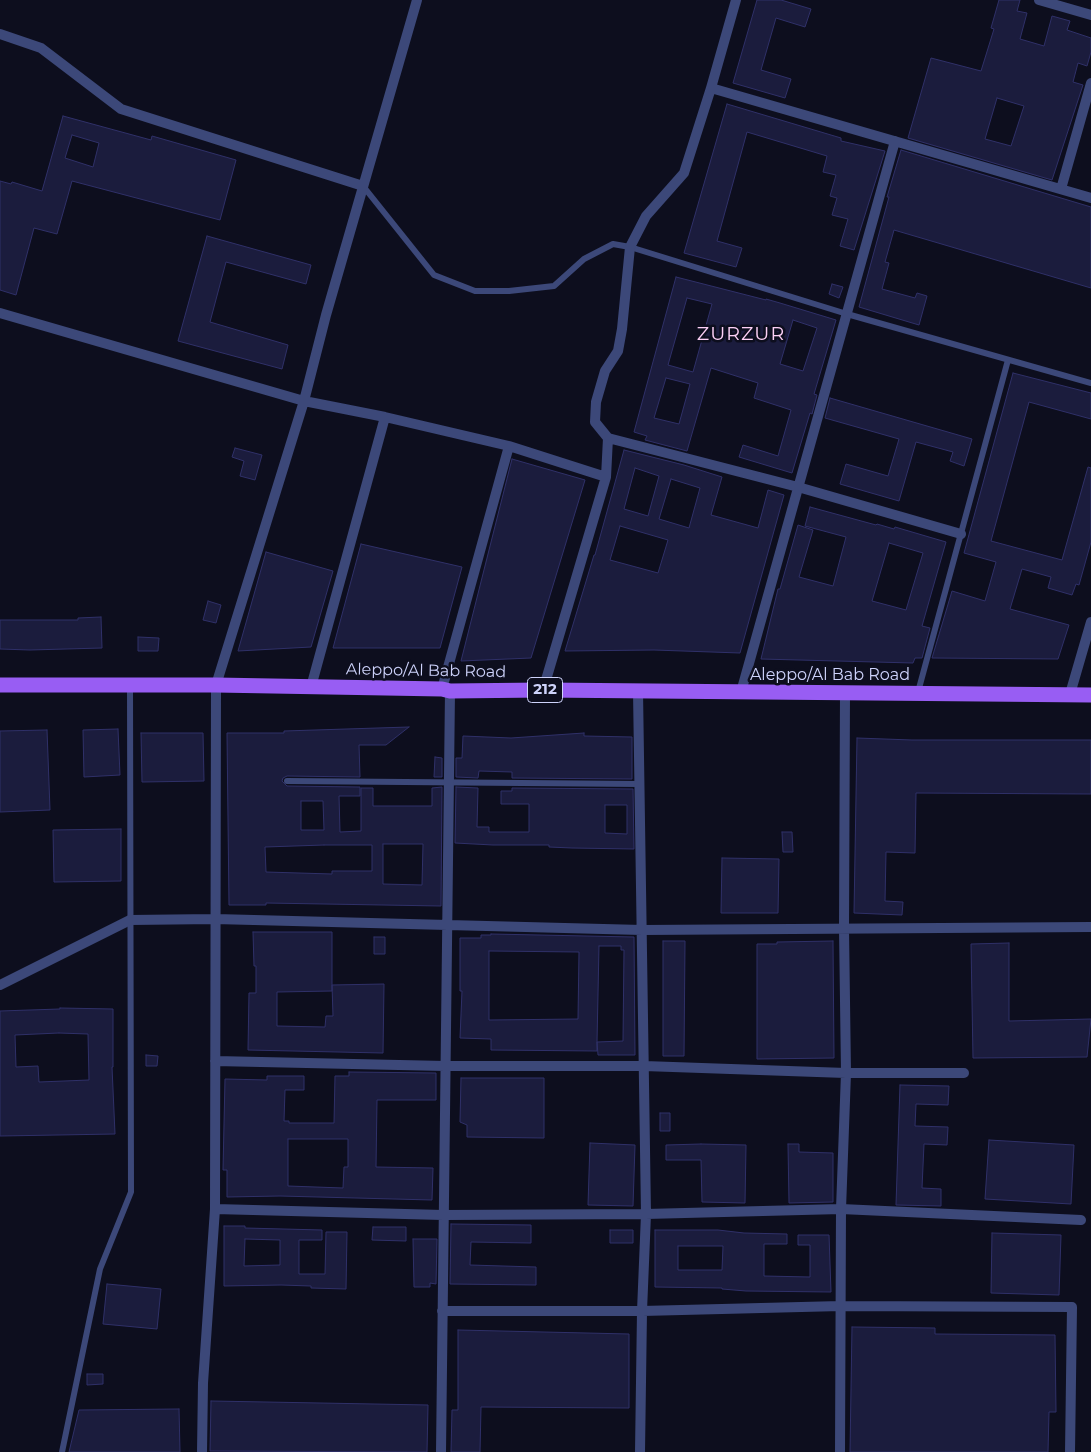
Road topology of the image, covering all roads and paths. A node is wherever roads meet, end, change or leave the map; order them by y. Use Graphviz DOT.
graph roads {
  1 [pos="416,0"];
  2 [pos="736,0"];
  3 [pos="1039,0"];
  4 [pos="1091,15"];
  5 [pos="0,34"];
  6 [pos="1091,83"];
  7 [pos="711,88"];
  8 [pos="895,141"];
  9 [pos="363,186"];
  10 [pos="1061,189"];
  11 [pos="1091,198"];
  12 [pos="630,247"];
  13 [pos="0,313"];
  14 [pos="847,314"];
  15 [pos="1008,360"];
  16 [pos="1091,383"];
  17 [pos="304,402"];
  18 [pos="385,417"];
  19 [pos="608,438"];
  20 [pos="509,446"];
  21 [pos="606,477"];
  22 [pos="798,487"];
  23 [pos="961,534"];
  24 [pos="1091,622"];
  25 [pos="0,685"];
  26 [pos="130,685"];
  27 [pos="216,685"];
  28 [pos="311,687"];
  29 [pos="446,690"];
  30 [pos="543,690"];
  31 [pos="638,691"];
  32 [pos="741,692"];
  33 [pos="845,693"];
  34 [pos="918,694"];
  35 [pos="1070,694"];
  36 [pos="1091,695"];
  37 [pos="287,782"];
  38 [pos="449,782"];
  39 [pos="640,784"];
  40 [pos="130,920"];
  41 [pos="215,920"];
  42 [pos="447,925"];
  43 [pos="1091,927"];
  44 [pos="844,929"];
  45 [pos="642,930"];
  46 [pos="0,985"];
  47 [pos="215,1061"];
  48 [pos="445,1066"];
  49 [pos="644,1066"];
  50 [pos="846,1073"];
  51 [pos="964,1073"];
  52 [pos="215,1209"];
  53 [pos="841,1209"];
  54 [pos="646,1214"];
  55 [pos="443,1215"];
  56 [pos="1081,1220"];
  57 [pos="841,1306"];
  58 [pos="442,1311"];
  59 [pos="642,1311"];
  60 [pos="62,1452"];
  61 [pos="202,1452"];
  62 [pos="440,1452"];
  63 [pos="640,1452"];
  64 [pos="840,1452"];
  65 [pos="1070,1452"];
  1 -- 9 [label="street"];
  2 -- 7 [label="street"];
  3 -- 4 [label="street"];
  5 -- 9 [label="street"];
  6 -- 10 [label="street"];
  7 -- 8 [label="street"];
  7 -- 12 [label="street"];
  8 -- 10 [label="street"];
  8 -- 14 [label="street"];
  9 -- 12 [label="lane"];
  9 -- 17 [label="street"];
  10 -- 11 [label="street"];
  12 -- 14 [label="lane"];
  12 -- 19 [label="street"];
  13 -- 17 [label="street"];
  14 -- 15 [label="lane"];
  14 -- 22 [label="street"];
  15 -- 16 [label="lane"];
  15 -- 23 [label="lane"];
  17 -- 18 [label="street"];
  17 -- 27 [label="street"];
  18 -- 20 [label="street"];
  18 -- 28 [label="street"];
  19 -- 21 [label="street"];
  19 -- 22 [label="street"];
  20 -- 21 [label="street"];
  20 -- 29 [label="street"];
  21 -- 30 [label="street"];
  22 -- 23 [label="street"];
  22 -- 32 [label="street"];
  23 -- 34 [label="lane"];
  24 -- 35 [label="street"];
  25 -- 26 [label="main road, Aleppo/Al Bab Road / 212"];
  26 -- 27 [label="main road, Aleppo/Al Bab Road / 212"];
  26 -- 40 [label="lane"];
  27 -- 28 [label="main road, Aleppo/Al Bab Road / 212"];
  27 -- 41 [label="street"];
  28 -- 29 [label="main road, Aleppo/Al Bab Road / 212"];
  29 -- 30 [label="main road, Aleppo/Al Bab Road / 212"];
  29 -- 38 [label="street"];
  30 -- 31 [label="main road, Aleppo/Al Bab Road / 212"];
  31 -- 32 [label="main road, Aleppo/Al Bab Road / 212"];
  31 -- 39 [label="street"];
  32 -- 33 [label="main road, Aleppo/Al Bab Road / 212"];
  33 -- 34 [label="main road, Aleppo/Al Bab Road / 212"];
  33 -- 44 [label="street"];
  34 -- 35 [label="main road, Aleppo/Al Bab Road / 212"];
  35 -- 36 [label="main road, Aleppo/Al Bab Road / 212"];
  37 -- 38 [label="lane"];
  38 -- 39 [label="lane"];
  38 -- 42 [label="street"];
  39 -- 45 [label="street"];
  40 -- 41 [label="street"];
  40 -- 46 [label="street"];
  40 -- 60 [label="lane"];
  41 -- 42 [label="street"];
  41 -- 47 [label="street"];
  42 -- 45 [label="street"];
  42 -- 48 [label="street"];
  43 -- 44 [label="street"];
  44 -- 45 [label="street"];
  44 -- 50 [label="street"];
  45 -- 49 [label="street"];
  47 -- 48 [label="street"];
  47 -- 52 [label="street"];
  48 -- 49 [label="street"];
  48 -- 55 [label="street"];
  49 -- 50 [label="street"];
  49 -- 54 [label="street"];
  50 -- 51 [label="street"];
  50 -- 53 [label="street"];
  52 -- 55 [label="street"];
  52 -- 61 [label="street"];
  53 -- 54 [label="street"];
  53 -- 56 [label="street"];
  53 -- 57 [label="street"];
  54 -- 55 [label="street"];
  54 -- 59 [label="street"];
  55 -- 58 [label="street"];
  57 -- 59 [label="street"];
  57 -- 64 [label="street"];
  57 -- 65 [label="street"];
  58 -- 59 [label="street"];
  58 -- 62 [label="street"];
  59 -- 63 [label="street"];
}
